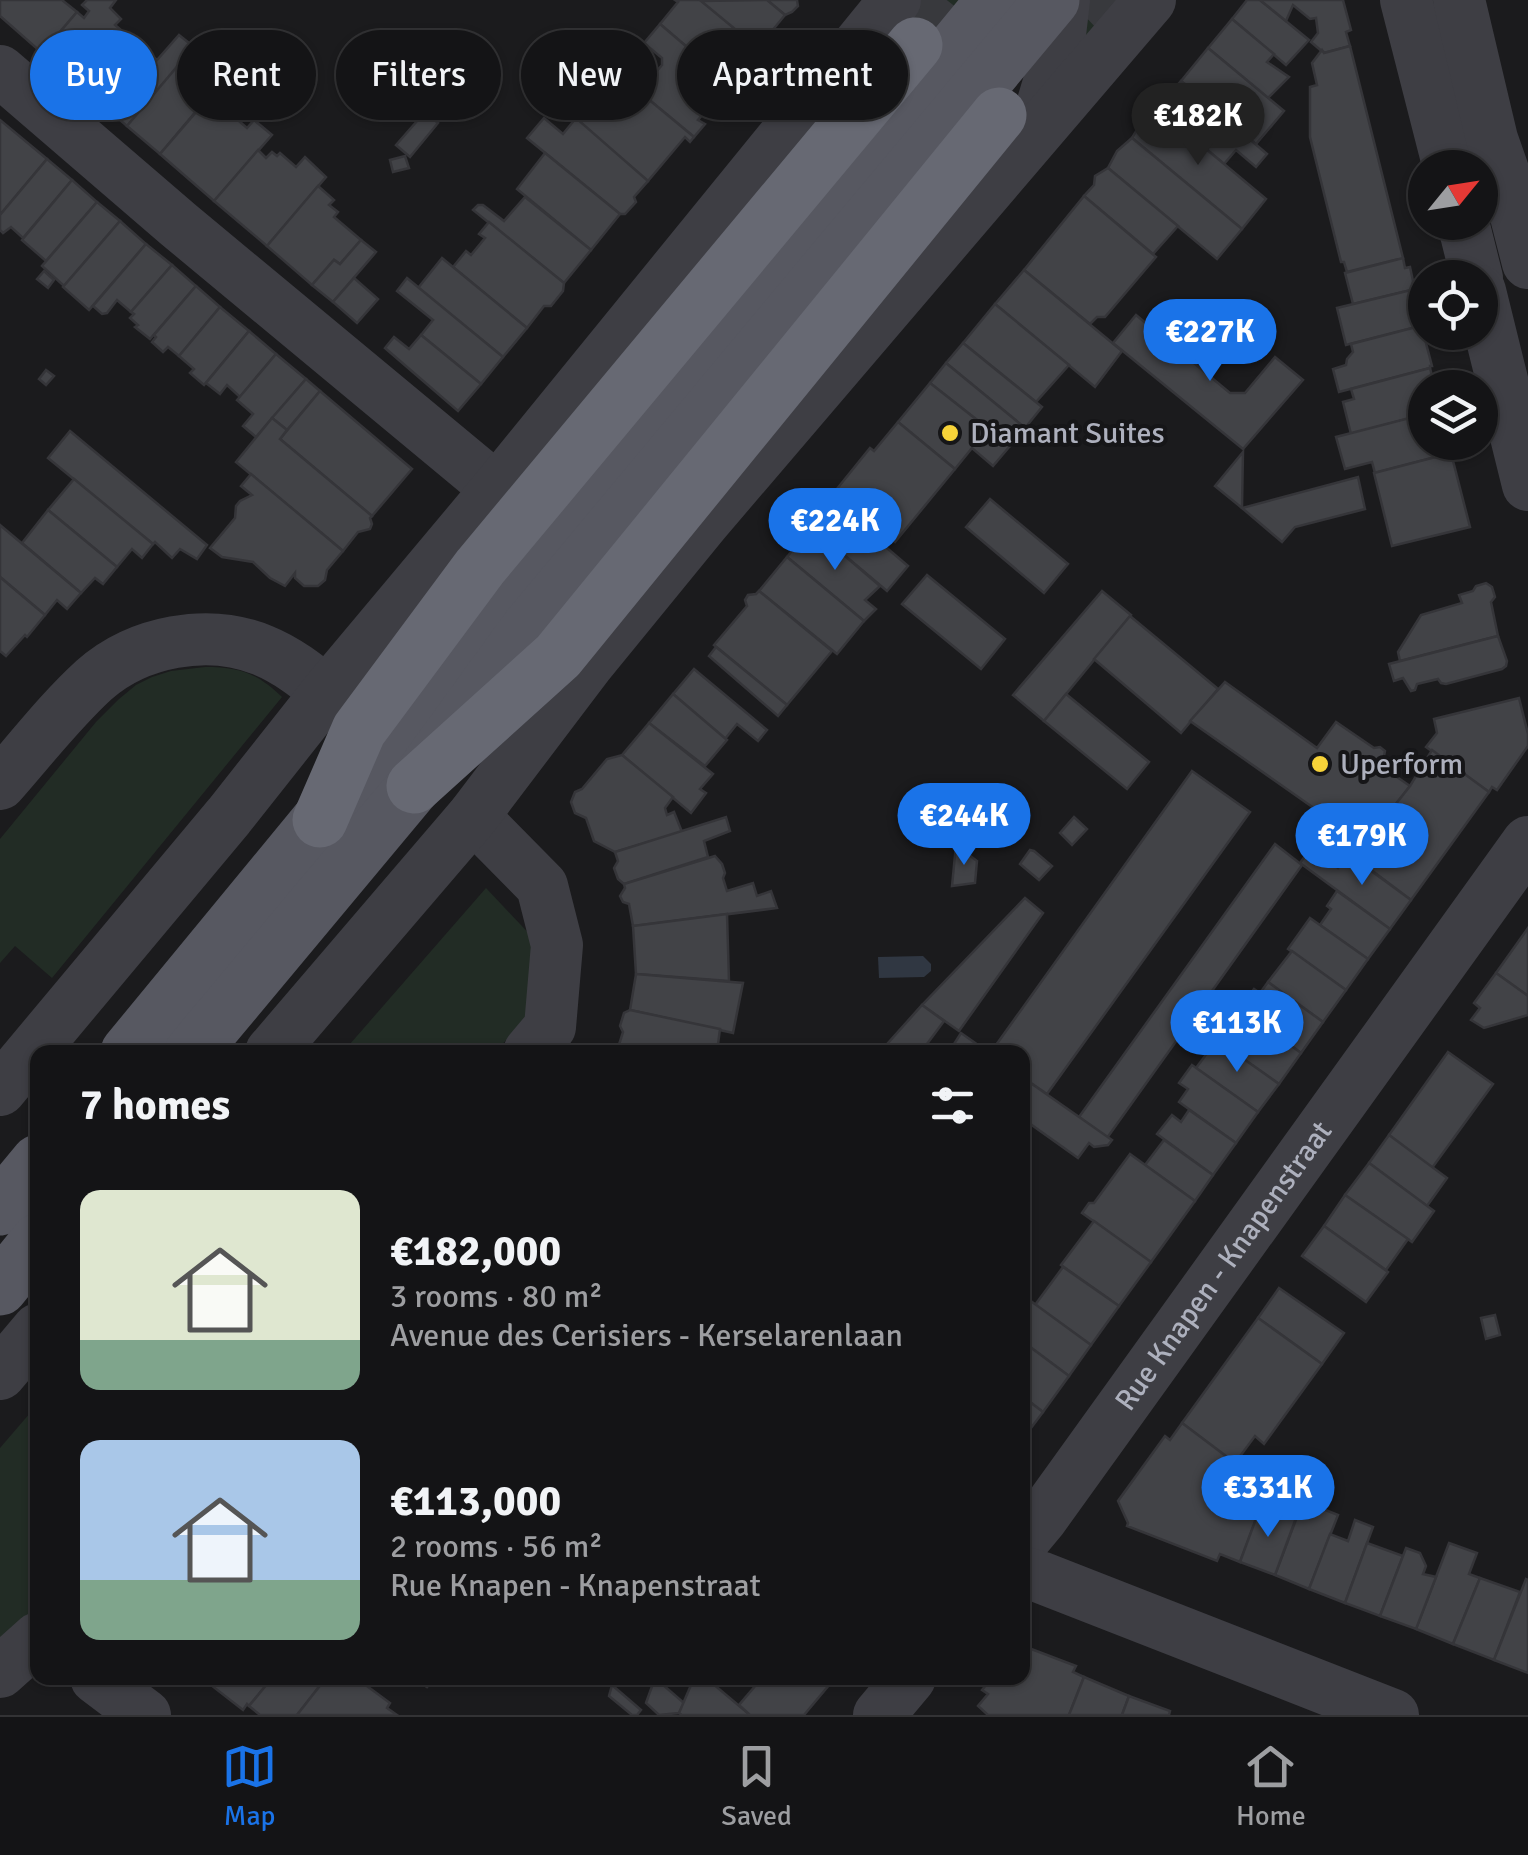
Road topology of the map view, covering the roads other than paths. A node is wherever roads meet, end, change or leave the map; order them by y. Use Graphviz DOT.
graph roads {
  1 [pos="994,0"];
  2 [pos="1052,0"];
  3 [pos="1064,0"];
  4 [pos="1150,0"];
  5 [pos="1406,0"];
  6 [pos="1459,0"];
  7 [pos="905,23"];
  8 [pos="0,71"];
  9 [pos="1016,125"];
  10 [pos="1444,150"];
  11 [pos="1528,263"];
  12 [pos="1495,350"];
  13 [pos="1528,485"];
  14 [pos="496,489"];
  15 [pos="327,692"];
  16 [pos="0,784"];
  17 [pos="414,786"];
  18 [pos="473,816"];
  19 [pos="320,820"];
  20 [pos="1528,842"];
  21 [pos="38,1045"];
  22 [pos="134,1045"];
  23 [pos="198,1045"];
  24 [pos="277,1045"];
  25 [pos="536,1045"];
  26 [pos="30,1054"];
  27 [pos="0,1090"];
  28 [pos="30,1172"];
  29 [pos="0,1208"];
  30 [pos="30,1251"];
  31 [pos="0,1288"];
  32 [pos="30,1338"];
  33 [pos="0,1374"];
  34 [pos="1030,1532"];
  35 [pos="1030,1574"];
  36 [pos="30,1645"];
  37 [pos="0,1672"];
  38 [pos="105,1685"];
  39 [pos="904,1685"];
  40 [pos="145,1715"];
  41 [pos="879,1715"];
  42 [pos="1393,1715"];
  1 -- 19 [label="main road"];
  2 -- 17 [label="main road"];
  3 -- 9 [label="street"];
  4 -- 9 [label="street"];
  5 -- 10 [label="street"];
  6 -- 11 [label="street"];
  7 -- 14 [label="street"];
  7 -- 19 [label="highway"];
  8 -- 14 [label="street"];
  9 -- 17 [label="highway"];
  9 -- 18 [label="street"];
  12 -- 13 [label="street"];
  14 -- 15 [label="street"];
  15 -- 16 [label="street"];
  15 -- 21 [label="street"];
  17 -- 23 [label="main road"];
  18 -- 24 [label="street"];
  18 -- 25 [label="street"];
  19 -- 22 [label="main road"];
  20 -- 34 [label="street, Rue Knapen - Knapenstraat"];
  26 -- 27 [label="street"];
  28 -- 29 [label="main road"];
  30 -- 31 [label="main road"];
  32 -- 33 [label="street"];
  35 -- 42 [label="street"];
  36 -- 37 [label="street"];
  38 -- 40 [label="street"];
  39 -- 41 [label="street"];
}
